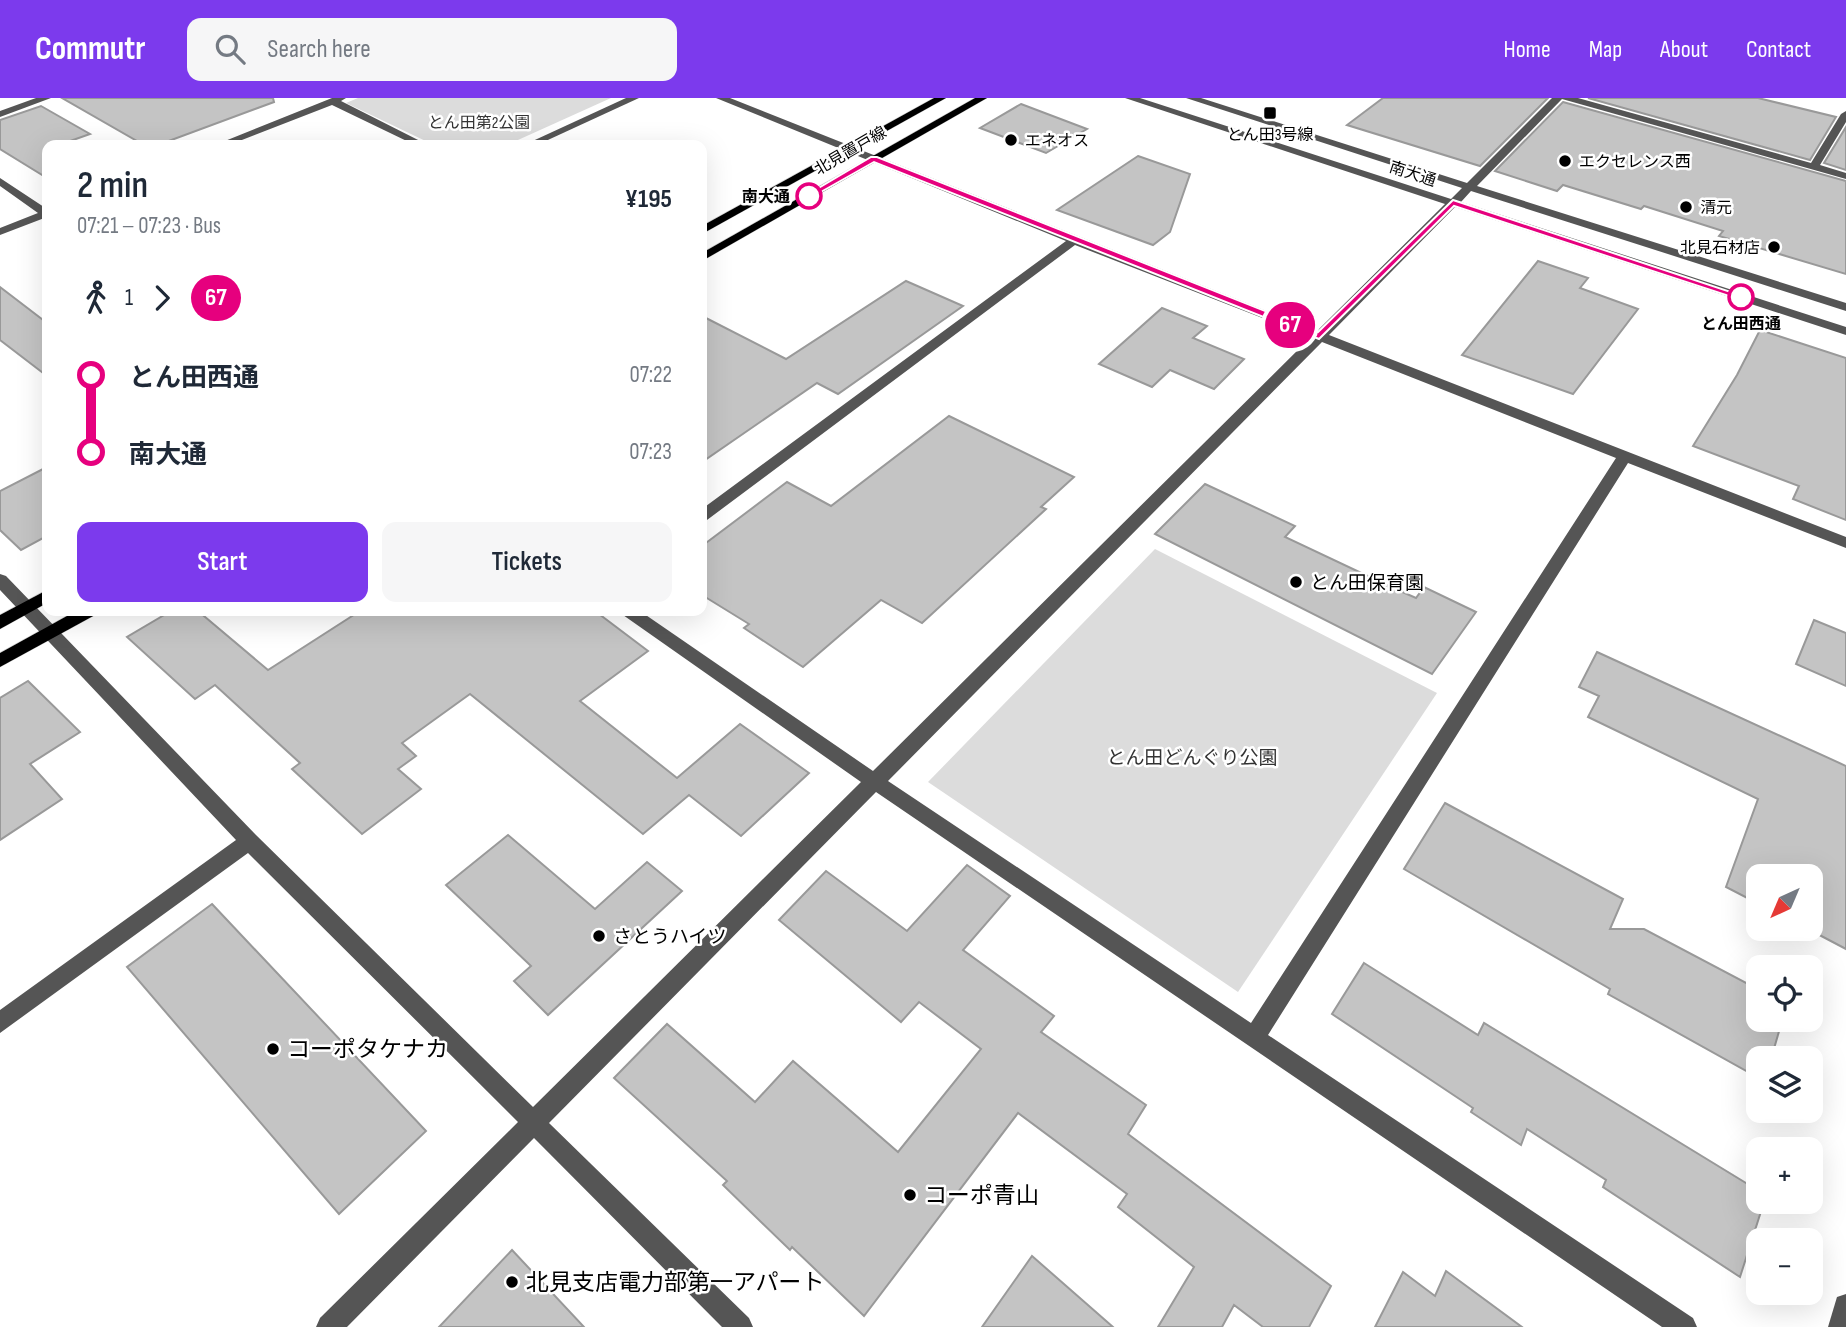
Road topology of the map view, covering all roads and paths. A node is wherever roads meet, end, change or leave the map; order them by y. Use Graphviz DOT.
graph roads {
  1 [pos="46,98"];
  2 [pos="634,98"];
  3 [pos="721,98"];
  4 [pos="941,98"];
  5 [pos="982,98"];
  6 [pos="1130,98"];
  7 [pos="1191,98"];
  8 [pos="1558,98"];
  9 [pos="1567,98"];
  10 [pos="336,100"];
  11 [pos="0,114"];
  12 [pos="1846,114"];
  13 [pos="233,140"];
  14 [pos="413,140"];
  15 [pos="541,140"];
  16 [pos="850,148"];
  17 [pos="874,158"];
  18 [pos="1814,167"];
  19 [pos="1846,176"];
  20 [pos="0,181"];
  21 [pos="1469,187"];
  22 [pos="1453,203"];
  23 [pos="42,210"];
  24 [pos="42,215"];
  25 [pos="707,228"];
  26 [pos="0,232"];
  27 [pos="1074,240"];
  28 [pos="707,255"];
  29 [pos="1846,307"];
  30 [pos="1846,331"];
  31 [pos="1319,336"];
  32 [pos="1625,456"];
  33 [pos="707,512"];
  34 [pos="1846,543"];
  35 [pos="0,580"];
  36 [pos="42,599"];
  37 [pos="27,608"];
  38 [pos="80,616"];
  39 [pos="636,616"];
  40 [pos="0,623"];
  41 [pos="52,632"];
  42 [pos="0,661"];
  43 [pos="874,781"];
  44 [pos="248,841"];
  45 [pos="0,1023"];
  46 [pos="1255,1036"];
  47 [pos="534,1124"];
  48 [pos="1846,1306"];
  49 [pos="329,1327"];
  50 [pos="740,1327"];
  51 [pos="1684,1327"];
  52 [pos="1841,1327"];
  1 -- 11 [label="street"];
  2 -- 15 [label="street"];
  3 -- 16 [label="street"];
  4 -- 16 [label="main road, 北見置戸線"];
  5 -- 17 [label="main road, 北見置戸線"];
  6 -- 22 [label="street, 南大通"];
  7 -- 21 [label="street, 南大通"];
  8 -- 21 [label="street"];
  9 -- 18 [label="street"];
  10 -- 13 [label="street"];
  10 -- 14 [label="street"];
  12 -- 18 [label="street"];
  16 -- 17 [label="street"];
  16 -- 25 [label="main road, 北見置戸線"];
  17 -- 27 [label="street"];
  17 -- 28 [label="main road, 北見置戸線"];
  18 -- 19 [label="street"];
  20 -- 23 [label="street"];
  21 -- 22 [label="street"];
  21 -- 29 [label="street, 南大通"];
  22 -- 30 [label="street, 南大通"];
  22 -- 31 [label="street"];
  24 -- 26 [label="street"];
  27 -- 31 [label="street"];
  27 -- 33 [label="street"];
  31 -- 32 [label="street"];
  31 -- 43 [label="street"];
  32 -- 34 [label="street"];
  32 -- 46 [label="street"];
  35 -- 37 [label="street"];
  36 -- 37 [label="main road"];
  37 -- 40 [label="main road"];
  37 -- 41 [label="street"];
  38 -- 41 [label="main road"];
  39 -- 43 [label="street"];
  41 -- 42 [label="main road"];
  41 -- 44 [label="street"];
  43 -- 46 [label="street"];
  43 -- 47 [label="street"];
  44 -- 45 [label="street"];
  44 -- 47 [label="street"];
  46 -- 51 [label="street"];
  47 -- 49 [label="street"];
  47 -- 50 [label="street"];
  48 -- 52 [label="street"];
}
